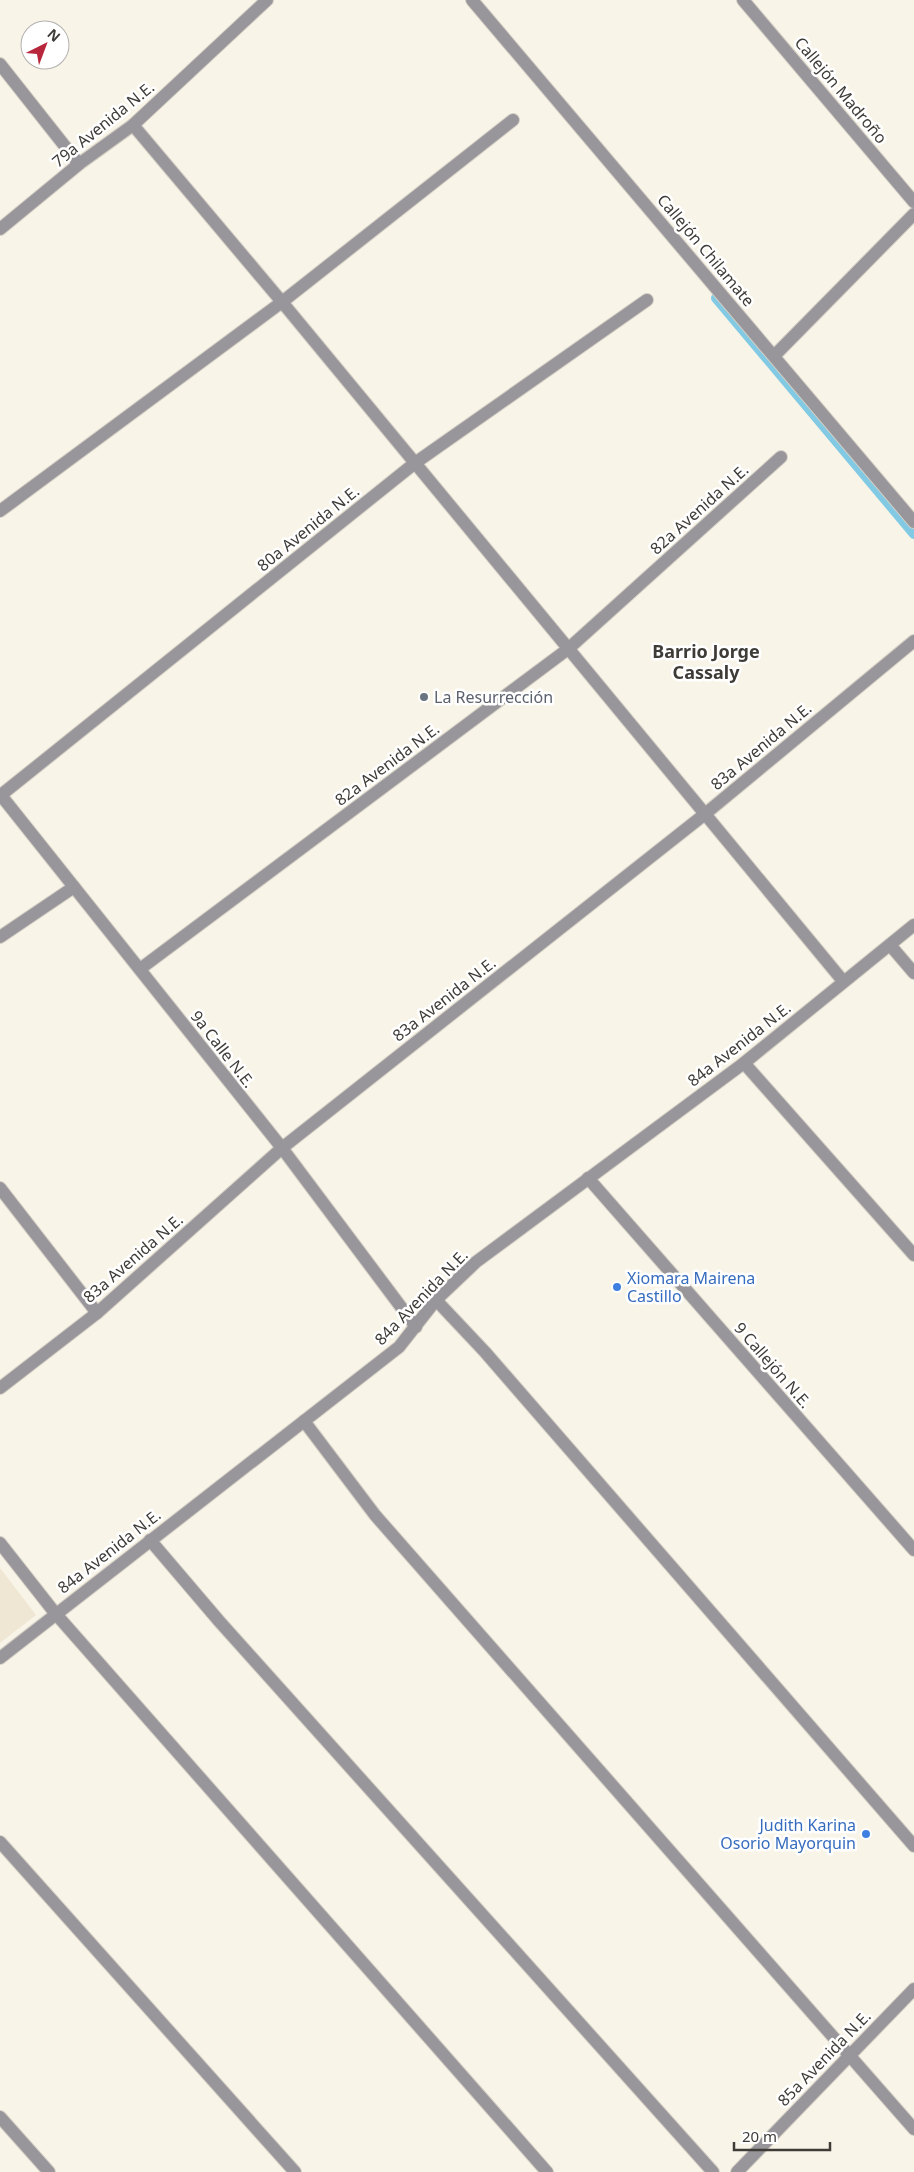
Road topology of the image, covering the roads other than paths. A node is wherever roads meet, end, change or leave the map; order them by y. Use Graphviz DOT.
graph roads {
  1 [pos="267,0"];
  2 [pos="472,0"];
  3 [pos="743,0"];
  4 [pos="0,64"];
  5 [pos="513,120"];
  6 [pos="133,125"];
  7 [pos="79,164"];
  8 [pos="914,202"];
  9 [pos="914,214"];
  10 [pos="0,229"];
  11 [pos="647,300"];
  12 [pos="282,302"];
  13 [pos="775,355"];
  14 [pos="780,457"];
  15 [pos="415,464"];
  16 [pos="0,511"];
  17 [pos="914,522"];
  18 [pos="914,640"];
  19 [pos="568,649"];
  20 [pos="0,794"];
  21 [pos="704,814"];
  22 [pos="74,887"];
  23 [pos="914,925"];
  24 [pos="0,937"];
  25 [pos="890,945"];
  26 [pos="140,969"];
  27 [pos="914,973"];
  28 [pos="843,981"];
  29 [pos="744,1063"];
  30 [pos="282,1148"];
  31 [pos="588,1178"];
  32 [pos="0,1188"];
  33 [pos="914,1255"];
  34 [pos="436,1300"];
  35 [pos="96,1313"];
  36 [pos="416,1327"];
  37 [pos="0,1388"];
  38 [pos="304,1421"];
  39 [pos="150,1540"];
  40 [pos="0,1543"];
  41 [pos="914,1550"];
  42 [pos="55,1613"];
  43 [pos="0,1658"];
  44 [pos="0,1842"];
  45 [pos="914,1846"];
  46 [pos="914,1989"];
  47 [pos="849,2056"];
  48 [pos="0,2117"];
  49 [pos="914,2129"];
  50 [pos="50,2172"];
  51 [pos="295,2172"];
  52 [pos="547,2172"];
  53 [pos="713,2172"];
  54 [pos="737,2172"];
  1 -- 6 [label="street, 79a Avenida N.E."];
  2 -- 13 [label="street, Callejón Chilamate"];
  3 -- 8 [label="street, Callejón Madroño"];
  4 -- 7 [label="street"];
  5 -- 12 [label="street"];
  6 -- 7 [label="street, 79a Avenida N.E."];
  6 -- 12 [label="street"];
  7 -- 10 [label="street, 79a Avenida N.E."];
  9 -- 13 [label="street"];
  11 -- 15 [label="street, 80a Avenida N.E."];
  12 -- 15 [label="street"];
  12 -- 16 [label="street"];
  13 -- 17 [label="street, Callejón Chilamate"];
  14 -- 19 [label="street, 82a Avenida N.E."];
  15 -- 19 [label="street"];
  15 -- 20 [label="street, 80a Avenida N.E."];
  18 -- 21 [label="street, 83a Avenida N.E."];
  19 -- 21 [label="street"];
  19 -- 26 [label="street, 82a Avenida N.E."];
  20 -- 22 [label="street, 9a Calle N.E."];
  21 -- 28 [label="street"];
  21 -- 30 [label="street, 83a Avenida N.E."];
  22 -- 24 [label="street"];
  22 -- 26 [label="street, 9a Calle N.E."];
  23 -- 25 [label="street, 84a Avenida N.E."];
  25 -- 27 [label="street"];
  25 -- 28 [label="street, 84a Avenida N.E."];
  26 -- 30 [label="street, 9a Calle N.E."];
  28 -- 29 [label="street, 84a Avenida N.E."];
  29 -- 31 [label="street, 84a Avenida N.E."];
  29 -- 33 [label="street"];
  30 -- 35 [label="street, 83a Avenida N.E."];
  30 -- 36 [label="street, 9a Calle N.E."];
  31 -- 34 [label="street, 84a Avenida N.E."];
  31 -- 41 [label="street, 9 Callejón N.E."];
  32 -- 35 [label="street"];
  34 -- 36 [label="street, 84a Avenida N.E."];
  34 -- 45 [label="street"];
  35 -- 37 [label="street, 83a Avenida N.E."];
  36 -- 38 [label="street, 84a Avenida N.E."];
  38 -- 39 [label="street, 84a Avenida N.E."];
  38 -- 47 [label="street"];
  39 -- 42 [label="street, 84a Avenida N.E."];
  39 -- 53 [label="street"];
  40 -- 42 [label="street"];
  42 -- 43 [label="street, 84a Avenida N.E."];
  42 -- 52 [label="street"];
  44 -- 51 [label="street"];
  46 -- 47 [label="street, 85a Avenida N.E."];
  47 -- 49 [label="street"];
  47 -- 54 [label="street, 85a Avenida N.E."];
  48 -- 50 [label="street"];
}
